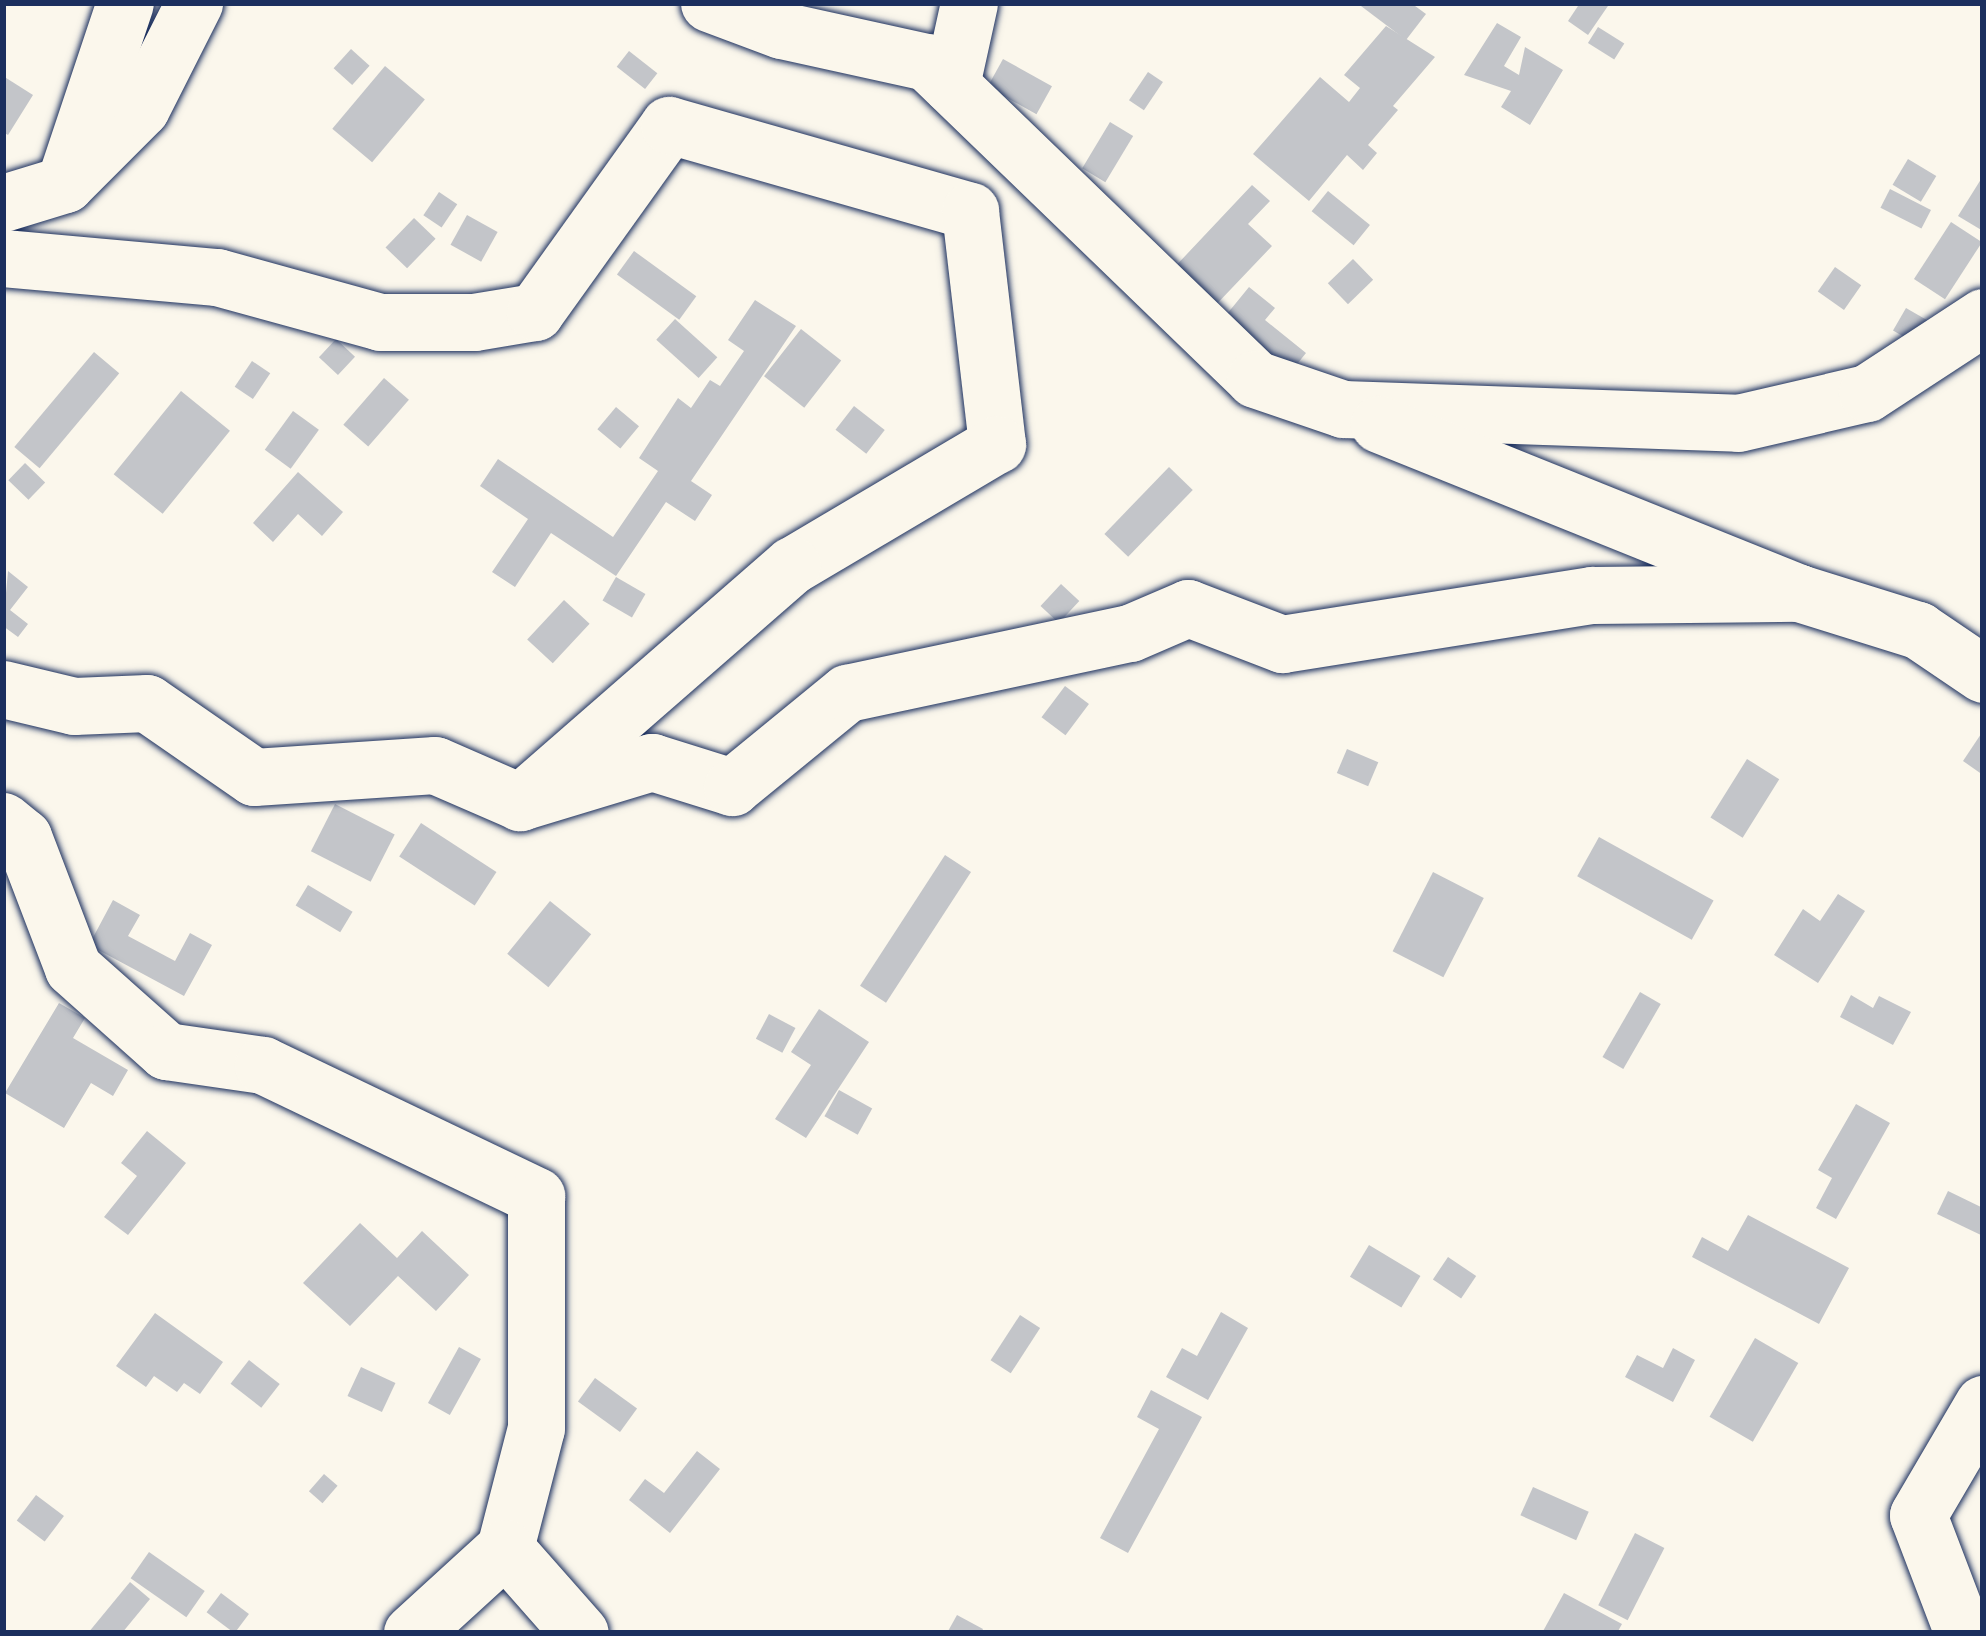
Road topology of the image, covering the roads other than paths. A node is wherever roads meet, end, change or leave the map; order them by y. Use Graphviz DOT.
graph roads {
  1 [pos="125,3"];
  2 [pos="194,3"];
  3 [pos="709,3"];
  4 [pos="969,3"];
  5 [pos="951,85"];
  6 [pos="65,184"];
  7 [pos="3,203"];
  8 [pos="3,258"];
  9 [pos="1983,317"];
  10 [pos="1343,409"];
  11 [pos="1799,593"];
  12 [pos="1983,674"];
  13 [pos="3,689"];
  14 [pos="520,802"];
  15 [pos="3,820"];
  16 [pos="1983,1404"];
  17 [pos="505,1548"];
  18 [pos="412,1633"];
  19 [pos="580,1633"];
  20 [pos="1963,1633"];
  1 -- 6 [label="street"];
  2 -- 6 [label="street"];
  3 -- 5 [label="street"];
  4 -- 5 [label="street"];
  5 -- 10 [label="street"];
  6 -- 7 [label="street"];
  8 -- 14 [label="street"];
  9 -- 10 [label="street"];
  10 -- 11 [label="street"];
  11 -- 12 [label="street"];
  11 -- 14 [label="street"];
  13 -- 14 [label="street"];
  15 -- 17 [label="street"];
  16 -- 20 [label="street"];
  17 -- 18 [label="street"];
  17 -- 19 [label="street"];
}
